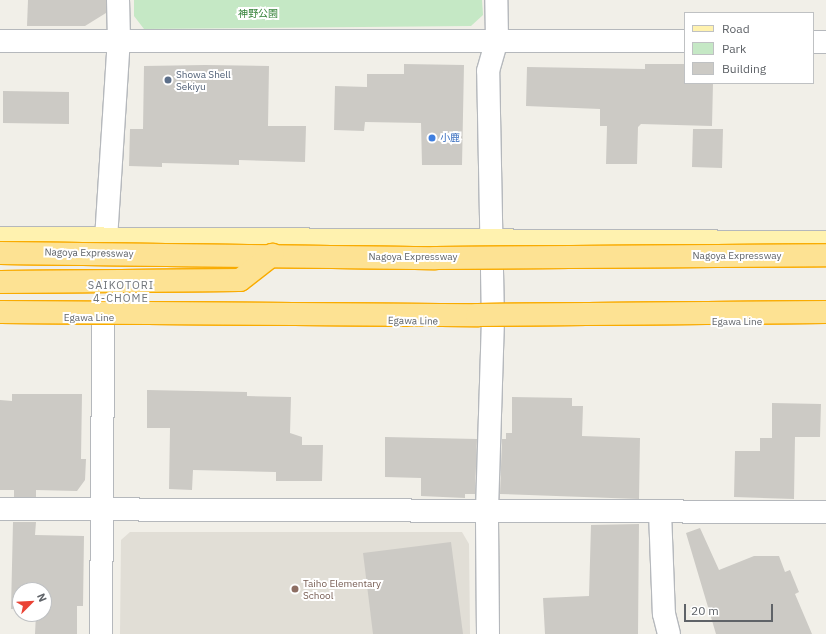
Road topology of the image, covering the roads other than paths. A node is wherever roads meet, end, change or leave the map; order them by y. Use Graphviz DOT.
graph roads {
  1 [pos="118,0"];
  2 [pos="496,0"];
  3 [pos="497,39"];
  4 [pos="119,40"];
  5 [pos="0,41"];
  6 [pos="684,41"];
  7 [pos="814,42"];
  8 [pos="826,42"];
  9 [pos="0,238"];
  10 [pos="106,239"];
  11 [pos="491,242"];
  12 [pos="826,242"];
  13 [pos="0,253"];
  14 [pos="272,255"];
  15 [pos="826,255"];
  16 [pos="0,282"];
  17 [pos="0,312"];
  18 [pos="826,312"];
  19 [pos="103,318"];
  20 [pos="0,319"];
  21 [pos="493,322"];
  22 [pos="826,322"];
  23 [pos="0,509"];
  24 [pos="102,510"];
  25 [pos="487,510"];
  26 [pos="660,512"];
  27 [pos="826,512"];
  28 [pos="101,634"];
  29 [pos="488,634"];
  30 [pos="669,634"];
  1 -- 4 [label="street"];
  2 -- 3 [label="street"];
  3 -- 4 [label="street"];
  3 -- 6 [label="street"];
  3 -- 11 [label="street"];
  4 -- 5 [label="street"];
  4 -- 10 [label="street"];
  7 -- 8 [label="street"];
  9 -- 10 [label="main road"];
  10 -- 11 [label="main road"];
  11 -- 12 [label="main road"];
  11 -- 21 [label="street"];
  13 -- 14 [label="highway, Nagoya Expressway, bridge"];
  14 -- 15 [label="highway, Nagoya Expressway, bridge"];
  14 -- 16 [label="highway, bridge"];
  17 -- 18 [label="highway, bridge"];
  19 -- 20 [label="main road, Egawa Line"];
  19 -- 21 [label="main road, Egawa Line"];
  19 -- 24 [label="street"];
  21 -- 22 [label="main road, Egawa Line"];
  21 -- 25 [label="street"];
  23 -- 24 [label="street"];
  24 -- 25 [label="street"];
  24 -- 28 [label="street"];
  25 -- 26 [label="street"];
  25 -- 29 [label="street"];
  26 -- 27 [label="street"];
  26 -- 30 [label="street"];
}
